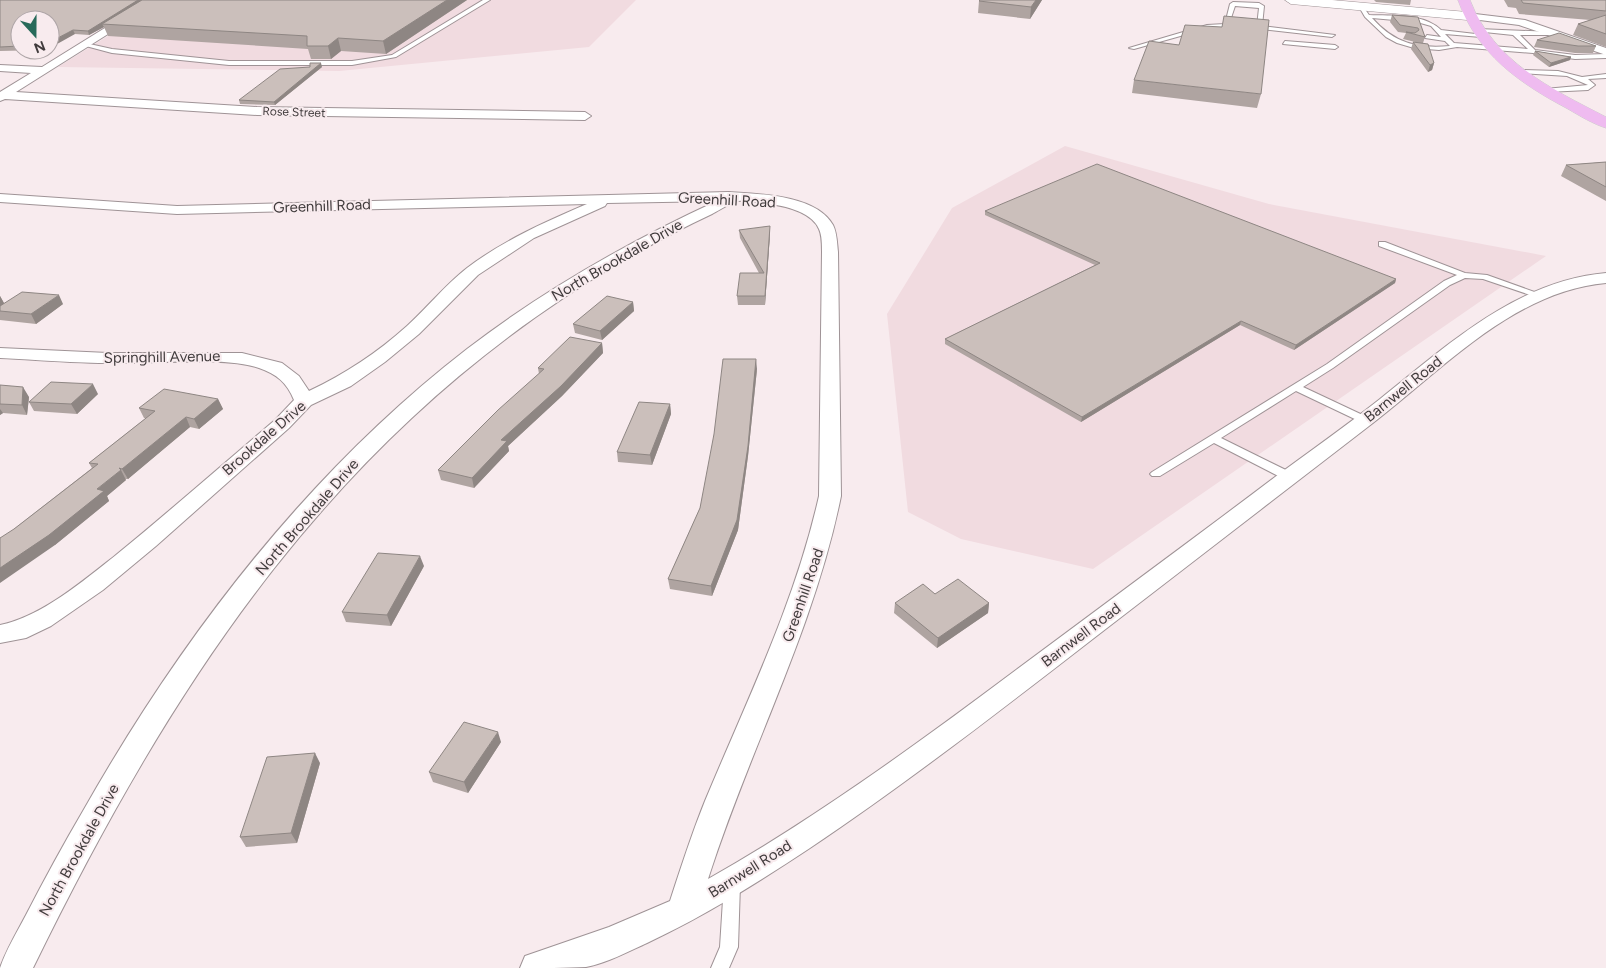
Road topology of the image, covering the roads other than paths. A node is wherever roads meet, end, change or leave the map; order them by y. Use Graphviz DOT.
graph roads {
  1 [pos="157,0"];
  2 [pos="487,0"];
  3 [pos="1291,0"];
  4 [pos="1464,0"];
  5 [pos="1246,2"];
  6 [pos="1364,11"];
  7 [pos="1467,16"];
  8 [pos="1404,18"];
  9 [pos="1373,22"];
  10 [pos="1227,24"];
  11 [pos="1243,25"];
  12 [pos="1417,25"];
  13 [pos="1251,26"];
  14 [pos="1435,26"];
  15 [pos="1260,27"];
  16 [pos="1440,32"];
  17 [pos="1479,33"];
  18 [pos="1515,33"];
  19 [pos="1553,34"];
  20 [pos="1332,35"];
  21 [pos="1404,36"];
  22 [pos="1389,37"];
  23 [pos="1597,37"];
  24 [pos="1429,39"];
  25 [pos="1416,40"];
  26 [pos="1449,42"];
  27 [pos="1285,43"];
  28 [pos="85,44"];
  29 [pos="1335,47"];
  30 [pos="1132,48"];
  31 [pos="1491,48"];
  32 [pos="1534,50"];
  33 [pos="1606,52"];
  34 [pos="1606,56"];
  35 [pos="0,68"];
  36 [pos="44,70"];
  37 [pos="1521,72"];
  38 [pos="1606,76"];
  39 [pos="1583,78"];
  40 [pos="1547,90"];
  41 [pos="1,96"];
  42 [pos="586,116"];
  43 [pos="1606,123"];
  44 [pos="0,198"];
  45 [pos="735,198"];
  46 [pos="607,199"];
  47 [pos="1382,244"];
  48 [pos="1464,275"];
  49 [pos="1606,278"];
  50 [pos="1539,295"];
  51 [pos="0,353"];
  52 [pos="1295,387"];
  53 [pos="304,401"];
  54 [pos="1365,420"];
  55 [pos="1213,438"];
  56 [pos="1156,474"];
  57 [pos="1290,477"];
  58 [pos="0,634"];
  59 [pos="732,882"];
  60 [pos="682,910"];
  61 [pos="16,968"];
  62 [pos="537,968"];
  63 [pos="720,968"];
  1 -- 28 [label="street"];
  2 -- 28 [label="lane"];
  3 -- 6 [label="street"];
  4 -- 7 [label="main road"];
  5 -- 10 [label="lane"];
  5 -- 15 [label="lane"];
  6 -- 8 [label="street"];
  6 -- 9 [label="lane"];
  7 -- 8 [label="street"];
  7 -- 17 [label="main road"];
  7 -- 19 [label="street"];
  8 -- 9 [label="lane"];
  8 -- 14 [label="lane"];
  9 -- 22 [label="lane"];
  10 -- 11 [label="lane"];
  10 -- 30 [label="lane"];
  12 -- 14 [label="lane"];
  13 -- 15 [label="lane"];
  14 -- 16 [label="lane"];
  15 -- 20 [label="lane"];
  16 -- 17 [label="lane"];
  16 -- 26 [label="lane"];
  17 -- 18 [label="lane"];
  17 -- 31 [label="main road"];
  18 -- 19 [label="lane"];
  18 -- 32 [label="lane"];
  19 -- 23 [label="street"];
  19 -- 33 [label="street"];
  21 -- 22 [label="lane"];
  22 -- 25 [label="lane"];
  22 -- 26 [label="lane"];
  24 -- 26 [label="lane"];
  26 -- 31 [label="lane"];
  27 -- 29 [label="lane"];
  28 -- 36 [label="street"];
  31 -- 32 [label="lane"];
  31 -- 37 [label="main road"];
  32 -- 34 [label="lane"];
  35 -- 36 [label="street"];
  36 -- 41 [label="street"];
  37 -- 39 [label="lane"];
  37 -- 40 [label="main road"];
  38 -- 39 [label="lane"];
  39 -- 40 [label="lane"];
  40 -- 43 [label="main road"];
  41 -- 42 [label="street, Rose Street"];
  44 -- 46 [label="street, Greenhill Road"];
  45 -- 46 [label="street, Greenhill Road"];
  45 -- 60 [label="street, Greenhill Road"];
  45 -- 61 [label="street, North Brookdale Drive"];
  46 -- 53 [label="street, Brookdale Drive"];
  47 -- 48 [label="lane"];
  48 -- 50 [label="lane"];
  48 -- 52 [label="lane"];
  49 -- 50 [label="street, Barnwell Road"];
  50 -- 54 [label="street, Barnwell Road"];
  51 -- 53 [label="street, Springhill Avenue"];
  52 -- 54 [label="lane"];
  52 -- 55 [label="lane"];
  53 -- 58 [label="street, Brookdale Drive"];
  54 -- 57 [label="street, Barnwell Road"];
  55 -- 56 [label="lane"];
  55 -- 57 [label="lane"];
  57 -- 59 [label="street, Barnwell Road"];
  59 -- 60 [label="street, Barnwell Road"];
  59 -- 63 [label="lane"];
  60 -- 62 [label="street, Barnwell Road"];
}
